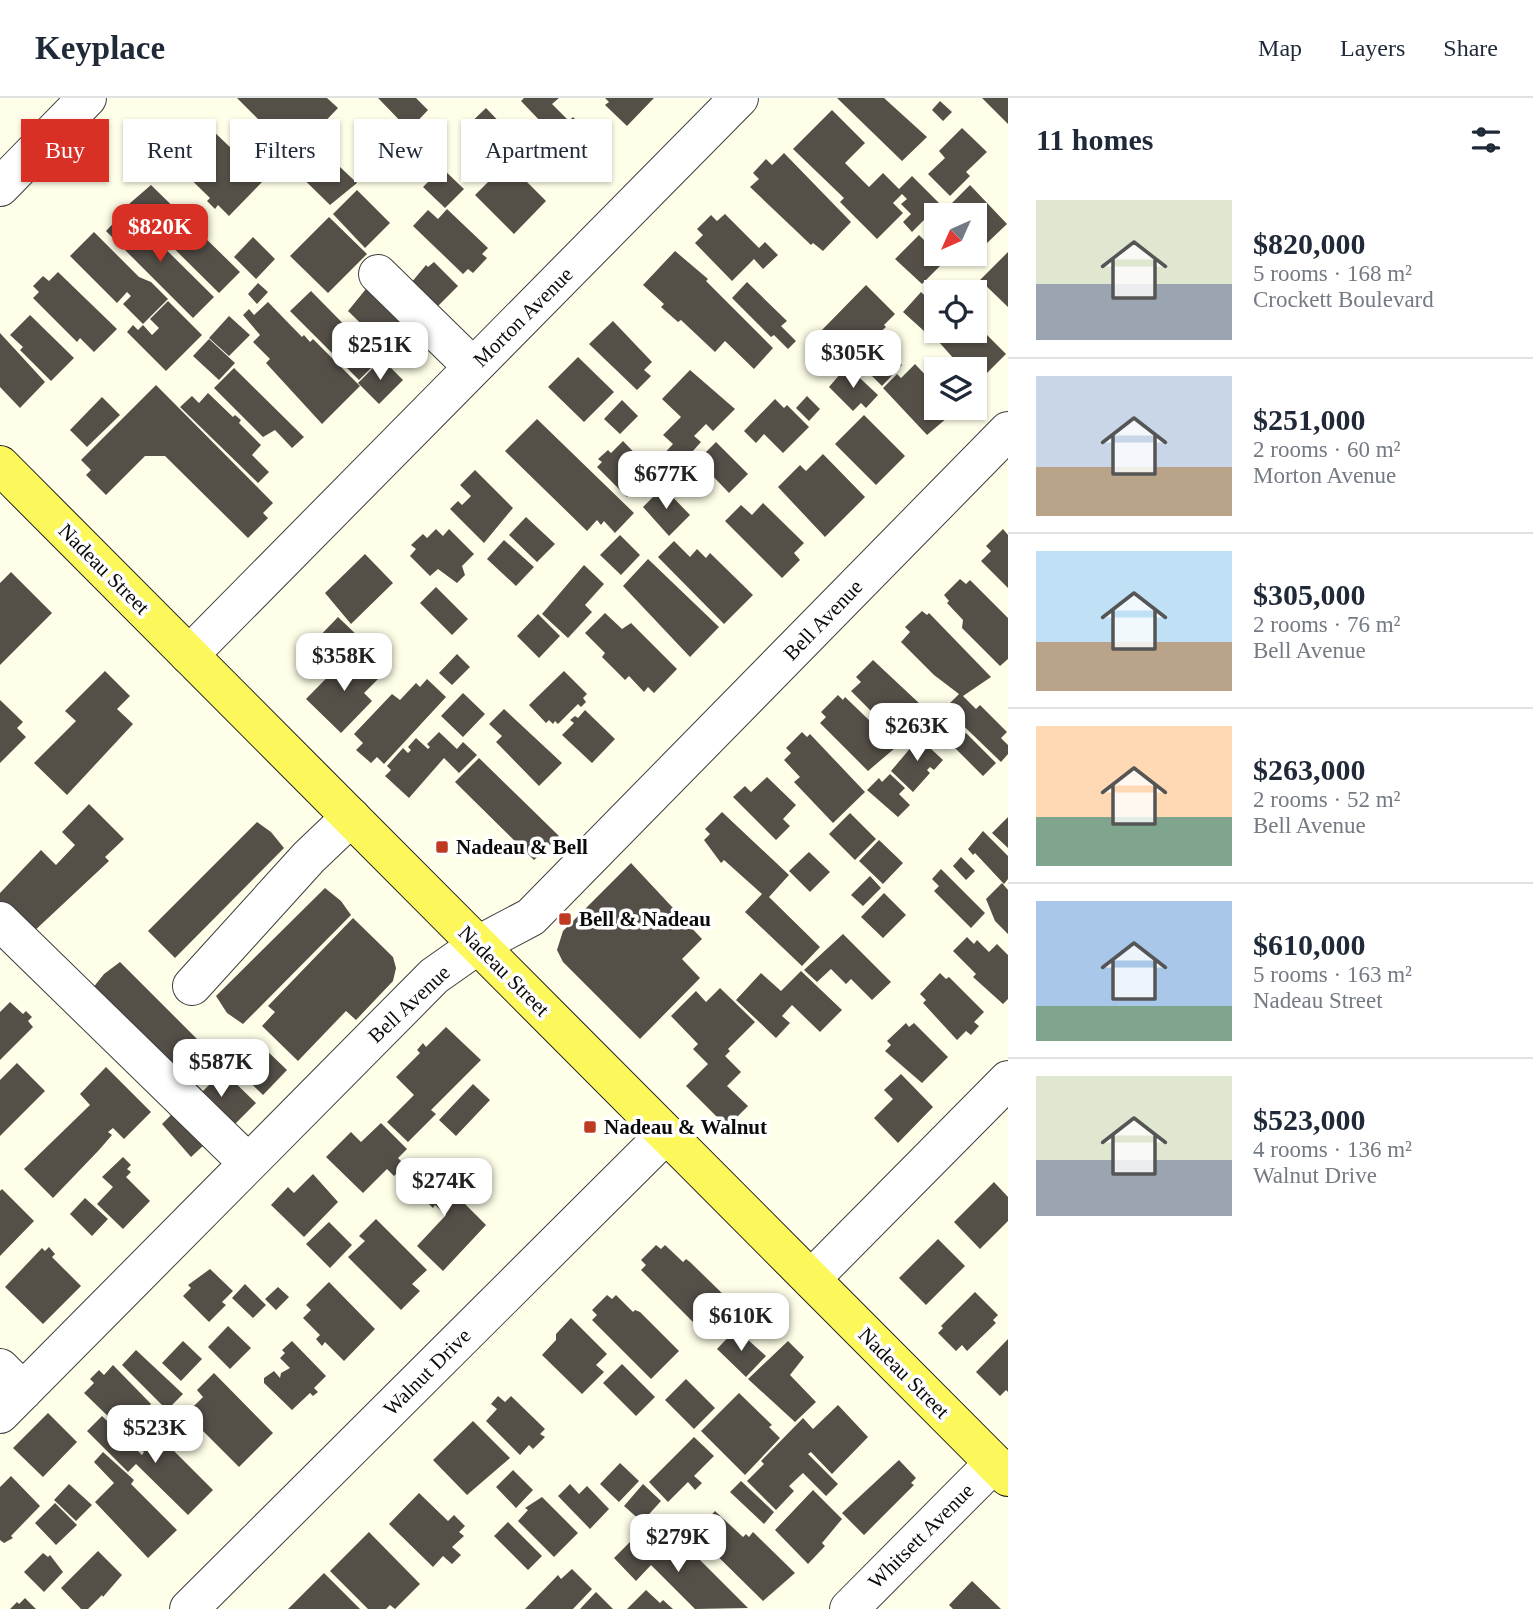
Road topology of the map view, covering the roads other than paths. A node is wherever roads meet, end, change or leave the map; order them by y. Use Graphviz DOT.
graph roads {
  1 [pos="87,98"];
  2 [pos="739,98"];
  3 [pos="0,187"];
  4 [pos="377,274"];
  5 [pos="473,367"];
  6 [pos="1008,431"];
  7 [pos="0,465"];
  8 [pos="189,655"];
  9 [pos="351,817"];
  10 [pos="0,920"];
  11 [pos="478,945"];
  12 [pos="192,986"];
  13 [pos="1008,1080"];
  14 [pos="666,1134"];
  15 [pos="248,1163"];
  16 [pos="811,1279"];
  17 [pos="8,1391"];
  18 [pos="1001,1470"];
  19 [pos="189,1609"];
  20 [pos="849,1609"];
  1 -- 3 [label="street"];
  2 -- 5 [label="street, Morton Avenue"];
  4 -- 5 [label="street"];
  5 -- 8 [label="street, Morton Avenue"];
  6 -- 11 [label="street, Bell Avenue"];
  7 -- 8 [label="main road, Nadeau Street"];
  8 -- 9 [label="main road, Nadeau Street"];
  9 -- 11 [label="main road, Nadeau Street"];
  9 -- 12 [label="street"];
  10 -- 15 [label="street"];
  11 -- 14 [label="main road, Nadeau Street"];
  11 -- 15 [label="street, Bell Avenue"];
  13 -- 16 [label="street"];
  14 -- 16 [label="main road, Nadeau Street"];
  14 -- 19 [label="street, Walnut Drive"];
  15 -- 17 [label="street, Bell Avenue"];
  16 -- 18 [label="main road, Nadeau Street"];
  18 -- 20 [label="street, Whitsett Avenue"];
}
